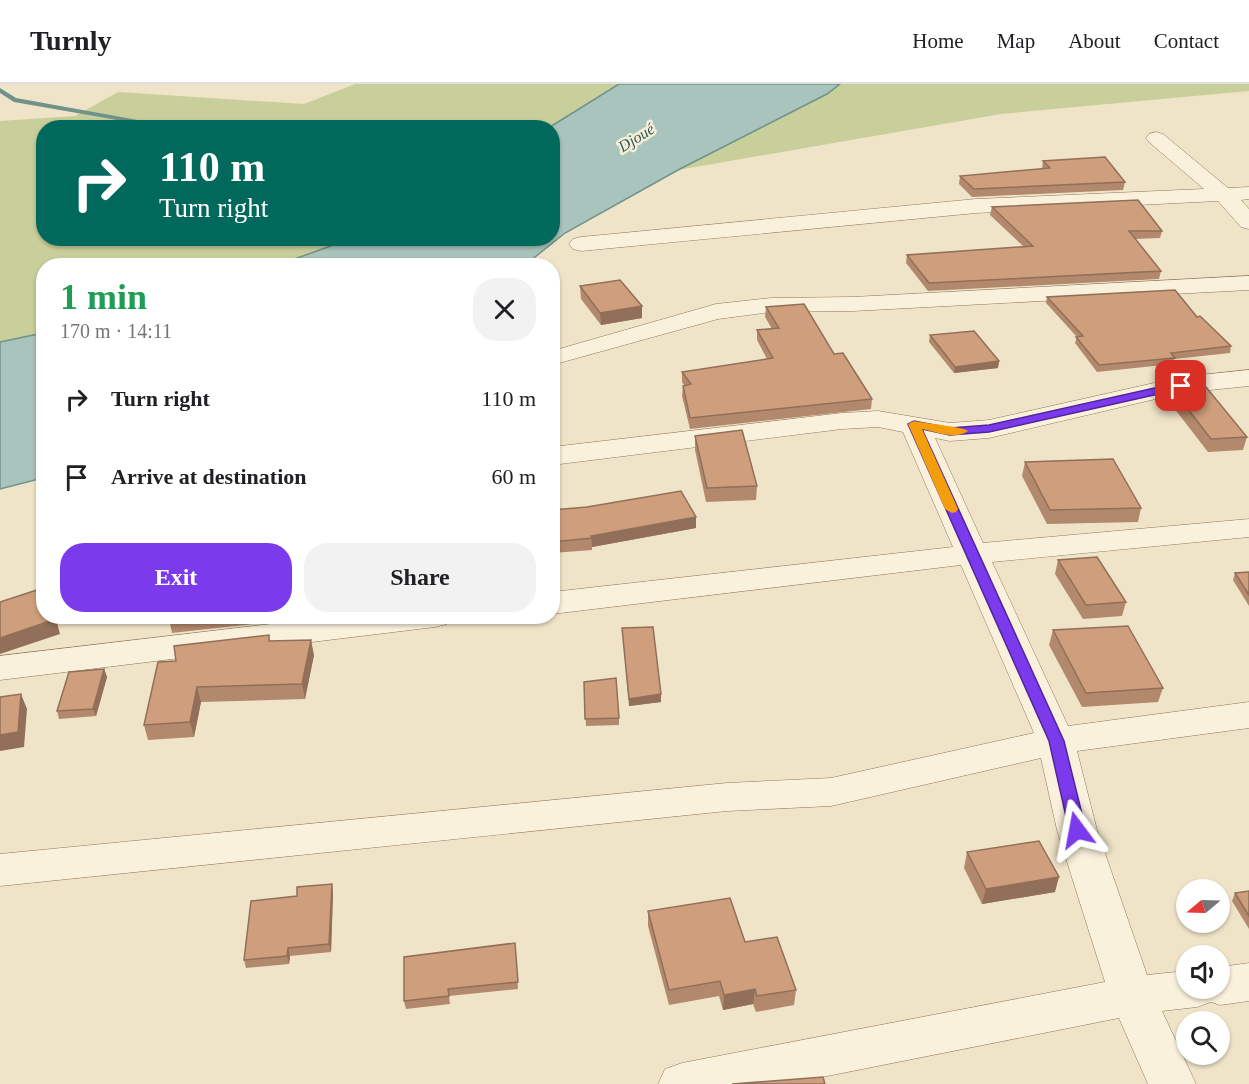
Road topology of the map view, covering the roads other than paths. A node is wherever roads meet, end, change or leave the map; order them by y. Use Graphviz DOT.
graph roads {
  1 [pos="1156,138"];
  2 [pos="1249,193"];
  3 [pos="1224,195"];
  4 [pos="1249,222"];
  5 [pos="581,244"];
  6 [pos="1249,283"];
  7 [pos="560,357"];
  8 [pos="1249,378"];
  9 [pos="914,424"];
  10 [pos="560,455"];
  11 [pos="1249,528"];
  12 [pos="972,554"];
  13 [pos="560,602"];
  14 [pos="368,624"];
  15 [pos="0,668"];
  16 [pos="1249,716"];
  17 [pos="1056,741"];
  18 [pos="0,870"];
  19 [pos="1249,982"];
  20 [pos="1230,985"];
  21 [pos="1176,991"];
  22 [pos="1132,996"];
  23 [pos="682,1084"];
  24 [pos="1172,1084"];
  1 -- 3 [label="street"];
  2 -- 3 [label="street"];
  3 -- 4 [label="street"];
  3 -- 5 [label="street"];
  6 -- 7 [label="street"];
  8 -- 9 [label="street"];
  9 -- 10 [label="street"];
  9 -- 12 [label="street"];
  11 -- 12 [label="street"];
  12 -- 13 [label="street"];
  12 -- 17 [label="street"];
  14 -- 15 [label="street"];
  16 -- 17 [label="street"];
  17 -- 18 [label="street"];
  17 -- 22 [label="street"];
  19 -- 20 [label="street"];
  21 -- 22 [label="street"];
  22 -- 23 [label="street"];
  22 -- 24 [label="street"];
}
